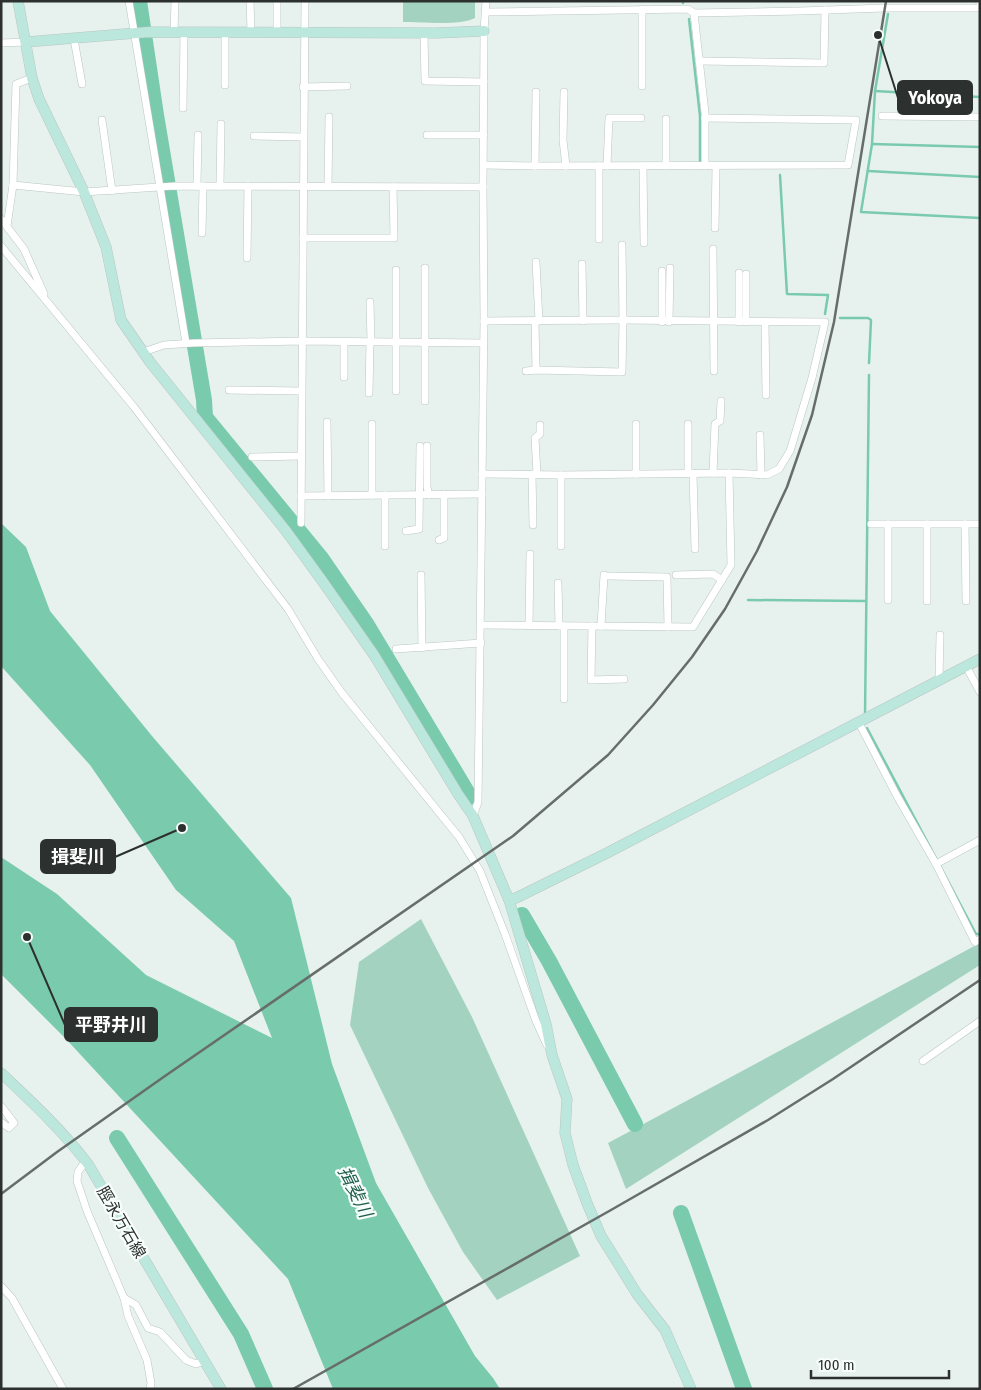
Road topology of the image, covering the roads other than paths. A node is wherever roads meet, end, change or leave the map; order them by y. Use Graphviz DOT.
graph roads {
  1 [pos="18,1"];
  2 [pos="129,1"];
  3 [pos="174,1"];
  4 [pos="250,1"];
  5 [pos="276,1"];
  6 [pos="304,1"];
  7 [pos="486,1"];
  8 [pos="689,8"];
  9 [pos="980,8"];
  10 [pos="642,9"];
  11 [pos="825,10"];
  12 [pos="486,12"];
  13 [pos="484,31"];
  14 [pos="179,32"];
  15 [pos="225,32"];
  16 [pos="251,32"];
  17 [pos="277,32"];
  18 [pos="304,32"];
  19 [pos="133,33"];
  20 [pos="424,33"];
  21 [pos="74,39"];
  22 [pos="26,42"];
  23 [pos="1,43"];
  24 [pos="699,61"];
  25 [pos="32,78"];
  26 [pos="484,82"];
  27 [pos="82,84"];
  28 [pos="224,85"];
  29 [pos="347,86"];
  30 [pos="642,86"];
  31 [pos="303,87"];
  32 [pos="536,92"];
  33 [pos="564,92"];
  34 [pos="183,108"];
  35 [pos="882,116"];
  36 [pos="329,117"];
  37 [pos="980,117"];
  38 [pos="641,118"];
  39 [pos="705,118"];
  40 [pos="666,119"];
  41 [pos="102,120"];
  42 [pos="221,124"];
  43 [pos="198,135"];
  44 [pos="428,135"];
  45 [pos="484,135"];
  46 [pos="254,136"];
  47 [pos="303,137"];
  48 [pos="484,165"];
  49 [pos="535,166"];
  50 [pos="566,166"];
  51 [pos="603,166"];
  52 [pos="643,166"];
  53 [pos="666,166"];
  54 [pos="705,166"];
  55 [pos="716,166"];
  56 [pos="13,185"];
  57 [pos="200,186"];
  58 [pos="220,186"];
  59 [pos="248,186"];
  60 [pos="304,186"];
  61 [pos="328,186"];
  62 [pos="394,187"];
  63 [pos="483,187"];
  64 [pos="160,188"];
  65 [pos="112,191"];
  66 [pos="84,192"];
  67 [pos="1,219"];
  68 [pos="8,226"];
  69 [pos="716,228"];
  70 [pos="202,233"];
  71 [pos="303,238"];
  72 [pos="599,240"];
  73 [pos="644,243"];
  74 [pos="622,245"];
  75 [pos="1,246"];
  76 [pos="713,249"];
  77 [pos="247,258"];
  78 [pos="536,262"];
  79 [pos="582,264"];
  80 [pos="425,268"];
  81 [pos="670,268"];
  82 [pos="396,270"];
  83 [pos="662,271"];
  84 [pos="743,274"];
  85 [pos="370,302"];
  86 [pos="48,303"];
  87 [pos="623,320"];
  88 [pos="484,321"];
  89 [pos="537,321"];
  90 [pos="583,321"];
  91 [pos="666,322"];
  92 [pos="713,322"];
  93 [pos="743,322"];
  94 [pos="765,322"];
  95 [pos="301,341"];
  96 [pos="344,342"];
  97 [pos="370,342"];
  98 [pos="396,342"];
  99 [pos="186,343"];
  100 [pos="425,343"];
  101 [pos="484,343"];
  102 [pos="143,352"];
  103 [pos="536,370"];
  104 [pos="526,371"];
  105 [pos="714,371"];
  106 [pos="344,377"];
  107 [pos="229,390"];
  108 [pos="301,391"];
  109 [pos="396,392"];
  110 [pos="369,393"];
  111 [pos="766,395"];
  112 [pos="425,401"];
  113 [pos="721,401"];
  114 [pos="328,422"];
  115 [pos="372,424"];
  116 [pos="636,424"];
  117 [pos="688,424"];
  118 [pos="540,425"];
  119 [pos="760,435"];
  120 [pos="301,456"];
  121 [pos="252,457"];
  122 [pos="690,473"];
  123 [pos="713,473"];
  124 [pos="729,473"];
  125 [pos="482,474"];
  126 [pos="534,474"];
  127 [pos="561,474"];
  128 [pos="636,474"];
  129 [pos="761,475"];
  130 [pos="444,494"];
  131 [pos="482,494"];
  132 [pos="372,495"];
  133 [pos="385,495"];
  134 [pos="420,495"];
  135 [pos="429,495"];
  136 [pos="301,496"];
  137 [pos="328,496"];
  138 [pos="301,523"];
  139 [pos="871,524"];
  140 [pos="888,524"];
  141 [pos="927,524"];
  142 [pos="965,524"];
  143 [pos="980,524"];
  144 [pos="533,526"];
  145 [pos="406,531"];
  146 [pos="439,540"];
  147 [pos="385,546"];
  148 [pos="561,546"];
  149 [pos="695,549"];
  150 [pos="530,554"];
  151 [pos="421,575"];
  152 [pos="676,575"];
  153 [pos="722,580"];
  154 [pos="558,583"];
  155 [pos="888,600"];
  156 [pos="927,601"];
  157 [pos="966,601"];
  158 [pos="481,625"];
  159 [pos="529,626"];
  160 [pos="562,626"];
  161 [pos="592,626"];
  162 [pos="601,626"];
  163 [pos="668,627"];
  164 [pos="940,635"];
  165 [pos="481,643"];
  166 [pos="422,648"];
  167 [pos="396,650"];
  168 [pos="980,659"];
  169 [pos="966,666"];
  170 [pos="624,680"];
  171 [pos="939,680"];
  172 [pos="980,692"];
  173 [pos="564,699"];
  174 [pos="859,723"];
  175 [pos="473,816"];
  176 [pos="980,840"];
  177 [pos="936,864"];
  178 [pos="509,900"];
  179 [pos="980,939"];
  180 [pos="980,1021"];
  181 [pos="552,1055"];
  182 [pos="923,1061"];
  183 [pos="1,1073"];
  184 [pos="1,1106"];
  185 [pos="1,1122"];
  186 [pos="88,1164"];
  187 [pos="1,1286"];
  188 [pos="124,1298"];
  189 [pos="204,1361"];
  190 [pos="62,1389"];
  191 [pos="150,1389"];
  192 [pos="221,1389"];
  193 [pos="691,1389"];
  1 -- 22 [label="street"];
  2 -- 19 [label="street"];
  3 -- 14 [label="street"];
  4 -- 16 [label="street"];
  5 -- 17 [label="street"];
  6 -- 18 [label="street"];
  7 -- 12 [label="street"];
  8 -- 10 [label="street"];
  8 -- 11 [label="street"];
  8 -- 24 [label="street"];
  9 -- 11 [label="street"];
  10 -- 12 [label="street"];
  10 -- 30 [label="street"];
  11 -- 24 [label="street"];
  12 -- 13 [label="street"];
  13 -- 20 [label="street"];
  13 -- 26 [label="street"];
  14 -- 15 [label="street"];
  14 -- 19 [label="street"];
  14 -- 34 [label="street"];
  15 -- 16 [label="street"];
  15 -- 28 [label="street"];
  16 -- 17 [label="street"];
  17 -- 18 [label="street"];
  18 -- 20 [label="street"];
  18 -- 31 [label="street"];
  19 -- 21 [label="street"];
  19 -- 64 [label="street"];
  20 -- 26 [label="street"];
  21 -- 22 [label="street"];
  21 -- 27 [label="street"];
  22 -- 23 [label="street"];
  22 -- 25 [label="street"];
  24 -- 39 [label="street"];
  25 -- 56 [label="street"];
  25 -- 66 [label="street"];
  26 -- 45 [label="street"];
  29 -- 31 [label="street"];
  31 -- 47 [label="street"];
  32 -- 49 [label="street"];
  33 -- 50 [label="street"];
  35 -- 37 [label="street"];
  36 -- 61 [label="street"];
  38 -- 51 [label="street"];
  39 -- 54 [label="street"];
  39 -- 55 [label="street"];
  40 -- 53 [label="street"];
  41 -- 65 [label="street"];
  42 -- 58 [label="street"];
  43 -- 57 [label="street"];
  44 -- 45 [label="street"];
  45 -- 48 [label="street"];
  46 -- 47 [label="street"];
  47 -- 60 [label="street"];
  48 -- 49 [label="street"];
  48 -- 63 [label="street"];
  49 -- 50 [label="street"];
  50 -- 51 [label="street"];
  51 -- 52 [label="street"];
  51 -- 72 [label="street"];
  52 -- 53 [label="street"];
  52 -- 73 [label="street"];
  53 -- 54 [label="street"];
  54 -- 55 [label="street"];
  55 -- 69 [label="street"];
  56 -- 66 [label="street"];
  56 -- 68 [label="street"];
  57 -- 58 [label="street"];
  57 -- 64 [label="street"];
  57 -- 70 [label="street"];
  58 -- 59 [label="street"];
  59 -- 60 [label="street"];
  59 -- 77 [label="street"];
  60 -- 61 [label="street"];
  60 -- 71 [label="street"];
  61 -- 62 [label="street"];
  62 -- 63 [label="street"];
  62 -- 71 [label="street"];
  63 -- 88 [label="street"];
  64 -- 65 [label="street"];
  64 -- 99 [label="street"];
  65 -- 66 [label="street"];
  66 -- 102 [label="street"];
  67 -- 68 [label="street"];
  68 -- 86 [label="street"];
  71 -- 95 [label="street"];
  74 -- 87 [label="street"];
  75 -- 86 [label="street"];
  76 -- 92 [label="street"];
  78 -- 89 [label="street"];
  79 -- 90 [label="street"];
  80 -- 100 [label="street"];
  81 -- 91 [label="street"];
  82 -- 98 [label="street"];
  83 -- 91 [label="street"];
  84 -- 93 [label="street"];
  85 -- 97 [label="street"];
  86 -- 181 [label="street"];
  87 -- 90 [label="street"];
  87 -- 91 [label="street"];
  87 -- 103 [label="street"];
  88 -- 89 [label="street"];
  88 -- 101 [label="street"];
  89 -- 90 [label="street"];
  89 -- 103 [label="street"];
  91 -- 92 [label="street"];
  92 -- 93 [label="street"];
  92 -- 105 [label="street"];
  93 -- 94 [label="street"];
  94 -- 111 [label="street"];
  94 -- 129 [label="street"];
  95 -- 96 [label="street"];
  95 -- 99 [label="street"];
  95 -- 108 [label="street"];
  96 -- 97 [label="street"];
  96 -- 106 [label="street"];
  97 -- 98 [label="street"];
  97 -- 110 [label="street"];
  98 -- 100 [label="street"];
  98 -- 109 [label="street"];
  99 -- 102 [label="street"];
  100 -- 101 [label="street"];
  100 -- 112 [label="street"];
  101 -- 125 [label="street"];
  102 -- 175 [label="street"];
  103 -- 104 [label="street"];
  107 -- 108 [label="street"];
  108 -- 120 [label="street"];
  113 -- 123 [label="street"];
  114 -- 137 [label="street"];
  115 -- 132 [label="street"];
  116 -- 128 [label="street"];
  117 -- 122 [label="street"];
  118 -- 126 [label="street"];
  119 -- 129 [label="street"];
  120 -- 121 [label="street"];
  120 -- 136 [label="street"];
  122 -- 123 [label="street"];
  122 -- 128 [label="street"];
  122 -- 149 [label="street"];
  123 -- 124 [label="street"];
  124 -- 129 [label="street"];
  124 -- 153 [label="street"];
  125 -- 126 [label="street"];
  125 -- 131 [label="street"];
  126 -- 127 [label="street"];
  126 -- 144 [label="street"];
  127 -- 128 [label="street"];
  127 -- 148 [label="street"];
  130 -- 131 [label="street"];
  130 -- 135 [label="street"];
  130 -- 146 [label="street"];
  131 -- 158 [label="street"];
  132 -- 133 [label="street"];
  132 -- 137 [label="street"];
  133 -- 134 [label="street"];
  133 -- 147 [label="street"];
  134 -- 135 [label="street"];
  134 -- 135 [label="street"];
  134 -- 145 [label="street"];
  136 -- 137 [label="street"];
  136 -- 138 [label="street"];
  139 -- 140 [label="street"];
  140 -- 141 [label="street"];
  140 -- 155 [label="street"];
  141 -- 142 [label="street"];
  141 -- 156 [label="street"];
  142 -- 143 [label="street"];
  142 -- 157 [label="street"];
  150 -- 159 [label="street"];
  151 -- 166 [label="street"];
  152 -- 153 [label="street"];
  153 -- 163 [label="street"];
  154 -- 160 [label="street"];
  158 -- 159 [label="street"];
  158 -- 165 [label="street"];
  159 -- 160 [label="street"];
  160 -- 161 [label="street"];
  160 -- 173 [label="street"];
  161 -- 162 [label="street"];
  161 -- 170 [label="street"];
  162 -- 163 [label="street"];
  162 -- 163 [label="street"];
  164 -- 171 [label="street"];
  165 -- 166 [label="street"];
  165 -- 175 [label="street"];
  166 -- 167 [label="street"];
  168 -- 169 [label="street"];
  169 -- 171 [label="street"];
  169 -- 172 [label="street"];
  171 -- 174 [label="street"];
  174 -- 177 [label="street"];
  174 -- 178 [label="street"];
  175 -- 178 [label="street"];
  176 -- 177 [label="street"];
  177 -- 179 [label="street"];
  178 -- 181 [label="street"];
  180 -- 182 [label="street"];
  181 -- 193 [label="street"];
  183 -- 186 [label="street, 脛永万石線"];
  184 -- 185 [label="street"];
  186 -- 188 [label="street"];
  186 -- 189 [label="street, 脛永万石線"];
  187 -- 190 [label="street"];
  188 -- 189 [label="street"];
  188 -- 191 [label="street"];
  189 -- 192 [label="street, 脛永万石線"];
}
